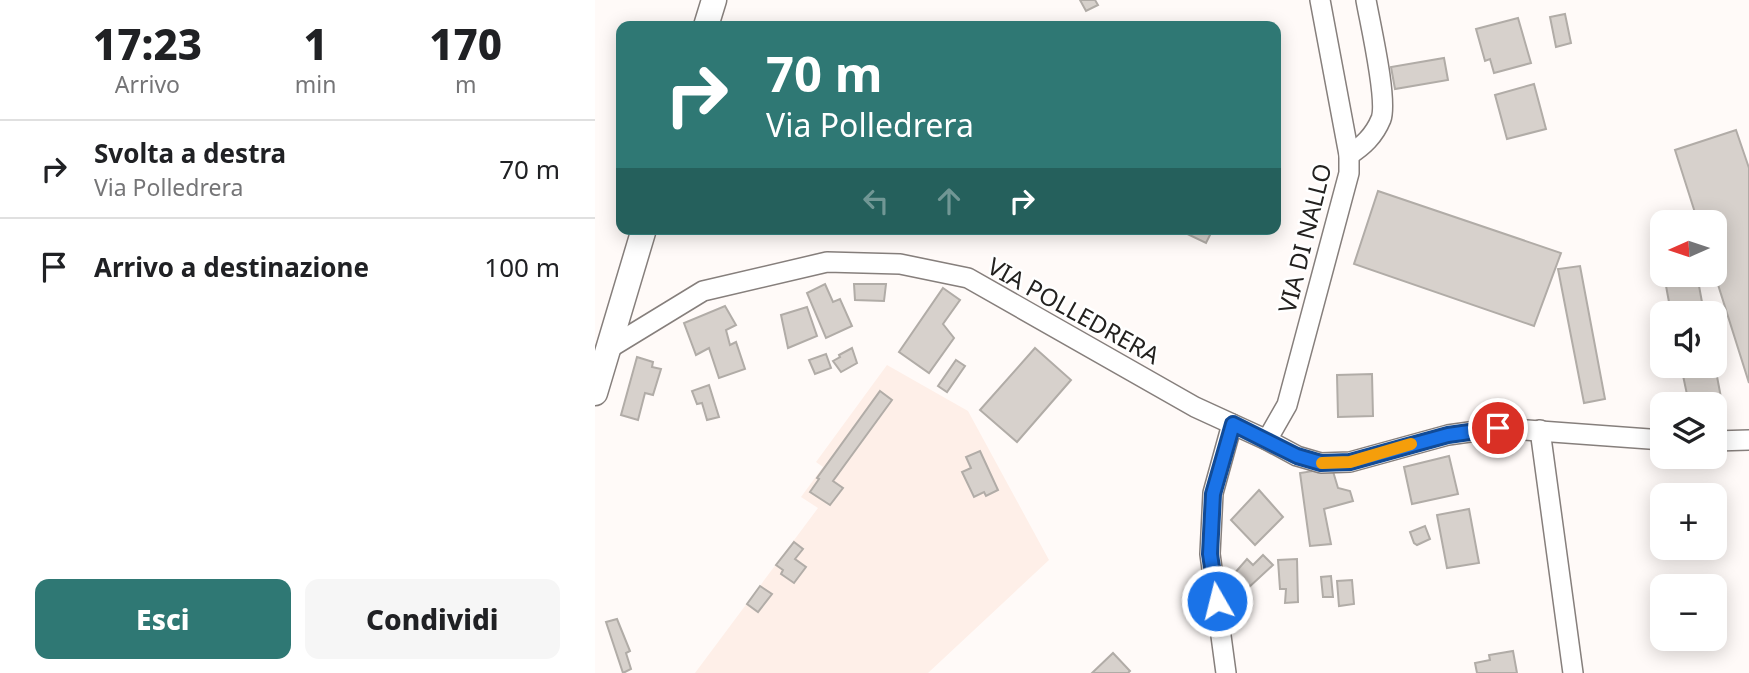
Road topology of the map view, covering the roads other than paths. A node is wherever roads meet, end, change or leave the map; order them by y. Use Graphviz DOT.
graph roads {
  1 [pos="713,0"];
  2 [pos="1320,0"];
  3 [pos="1366,0"];
  4 [pos="707,21"];
  5 [pos="1349,155"];
  6 [pos="642,235"];
  7 [pos="608,349"];
  8 [pos="595,393"];
  9 [pos="1233,424"];
  10 [pos="1540,430"];
  11 [pos="1650,439"];
  12 [pos="1267,440"];
  13 [pos="1749,440"];
  14 [pos="1727,441"];
  15 [pos="1226,673"];
  16 [pos="1573,673"];
  1 -- 4 [label="main road"];
  2 -- 5 [label="street, VIA DI NALLO"];
  3 -- 5 [label="street"];
  5 -- 12 [label="street, VIA DI NALLO"];
  6 -- 7 [label="main road"];
  7 -- 8 [label="main road"];
  7 -- 9 [label="street, VIA POLLEDRERA"];
  9 -- 12 [label="street, VIA POLLEDRERA"];
  9 -- 15 [label="street"];
  10 -- 11 [label="street, VIA POLLEDRERA"];
  10 -- 12 [label="street, VIA POLLEDRERA"];
  10 -- 16 [label="street"];
  13 -- 14 [label="street"];
}
